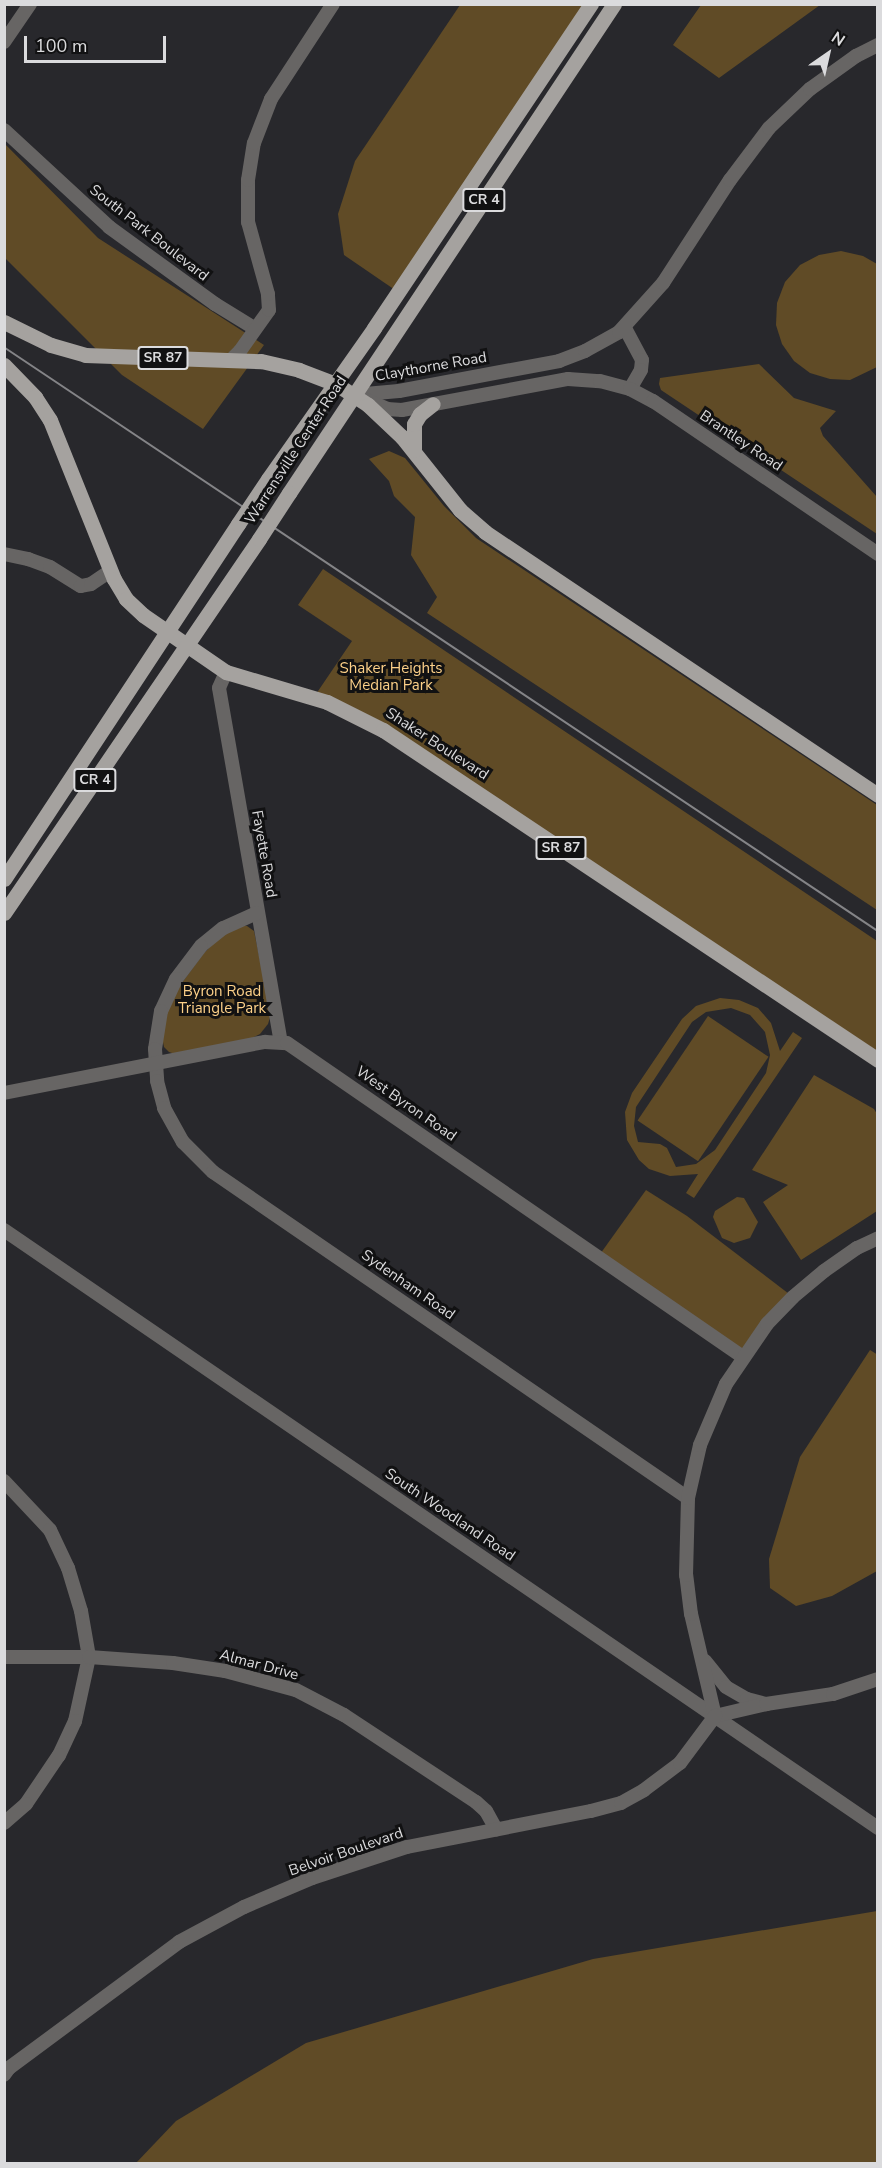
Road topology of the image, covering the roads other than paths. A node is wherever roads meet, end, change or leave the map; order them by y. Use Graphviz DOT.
graph roads {
  1 [pos="30,4"];
  2 [pos="333,4"];
  3 [pos="591,4"];
  4 [pos="614,4"];
  5 [pos="4,42"];
  6 [pos="878,45"];
  7 [pos="4,130"];
  8 [pos="4,322"];
  9 [pos="254,328"];
  10 [pos="625,328"];
  11 [pos="232,359"];
  12 [pos="4,365"];
  13 [pos="576,379"];
  14 [pos="336,384"];
  15 [pos="630,388"];
  16 [pos="354,395"];
  17 [pos="432,404"];
  18 [pos="414,450"];
  19 [pos="4,554"];
  20 [pos="878,554"];
  21 [pos="110,571"];
  22 [pos="168,634"];
  23 [pos="186,646"];
  24 [pos="226,672"];
  25 [pos="878,795"];
  26 [pos="4,879"];
  27 [pos="257,913"];
  28 [pos="4,914"];
  29 [pos="281,1042"];
  30 [pos="878,1060"];
  31 [pos="155,1064"];
  32 [pos="4,1093"];
  33 [pos="4,1230"];
  34 [pos="878,1239"];
  35 [pos="743,1357"];
  36 [pos="4,1481"];
  37 [pos="688,1498"];
  38 [pos="4,1657"];
  39 [pos="88,1657"];
  40 [pos="704,1660"];
  41 [pos="878,1679"];
  42 [pos="766,1704"];
  43 [pos="714,1716"];
  44 [pos="4,1823"];
  45 [pos="878,1828"];
  46 [pos="495,1829"];
  47 [pos="6,2071"];
  1 -- 5 [label="street"];
  2 -- 9 [label="street"];
  3 -- 14 [label="main road, Warrensville Center Road / CR 4"];
  4 -- 16 [label="main road, Warrensville Center Road / CR 4"];
  6 -- 10 [label="street, Claythorne Road"];
  7 -- 9 [label="street, South Park Boulevard"];
  8 -- 11 [label="main road, SR 87"];
  9 -- 11 [label="street"];
  10 -- 15 [label="street"];
  10 -- 16 [label="street, Claythorne Road"];
  11 -- 14 [label="main road, SR 87"];
  12 -- 21 [label="main road, Shaker Boulevard / SR 87"];
  13 -- 15 [label="street, Brantley Road"];
  13 -- 17 [label="street, Claythorne Road"];
  14 -- 16 [label="main road, SR 87"];
  14 -- 22 [label="main road, Warrensville Center Road / CR 4, bridge"];
  15 -- 20 [label="street, Brantley Road"];
  16 -- 17 [label="street, Claythorne Road"];
  16 -- 18 [label="main road, SR 87"];
  16 -- 23 [label="main road, Warrensville Center Road / CR 4, bridge"];
  17 -- 18 [label="main road"];
  18 -- 25 [label="main road, SR 87"];
  19 -- 21 [label="street"];
  21 -- 22 [label="main road, Shaker Boulevard / SR 87"];
  22 -- 23 [label="main road, Shaker Boulevard / SR 87"];
  22 -- 26 [label="main road, Warrensville Center Road / CR 4"];
  23 -- 24 [label="main road, Shaker Boulevard / SR 87"];
  23 -- 28 [label="main road, Warrensville Center Road / CR 4"];
  24 -- 27 [label="street, Fayette Road"];
  24 -- 30 [label="main road, Shaker Boulevard / SR 87"];
  27 -- 29 [label="street, Fayette Road"];
  27 -- 31 [label="street, Sydenham Road"];
  29 -- 31 [label="street"];
  29 -- 35 [label="street, West Byron Road"];
  31 -- 32 [label="street"];
  31 -- 37 [label="street, Sydenham Road"];
  33 -- 43 [label="street, South Woodland Road"];
  34 -- 35 [label="street"];
  35 -- 37 [label="street"];
  36 -- 39 [label="street"];
  37 -- 40 [label="street"];
  38 -- 39 [label="street, Almar Drive"];
  39 -- 44 [label="street"];
  39 -- 46 [label="street, Almar Drive"];
  40 -- 42 [label="street"];
  40 -- 43 [label="street"];
  41 -- 42 [label="street"];
  42 -- 43 [label="street"];
  43 -- 45 [label="street, South Woodland Road"];
  43 -- 46 [label="street, Belvoir Boulevard"];
  46 -- 47 [label="street, Belvoir Boulevard"];
}
